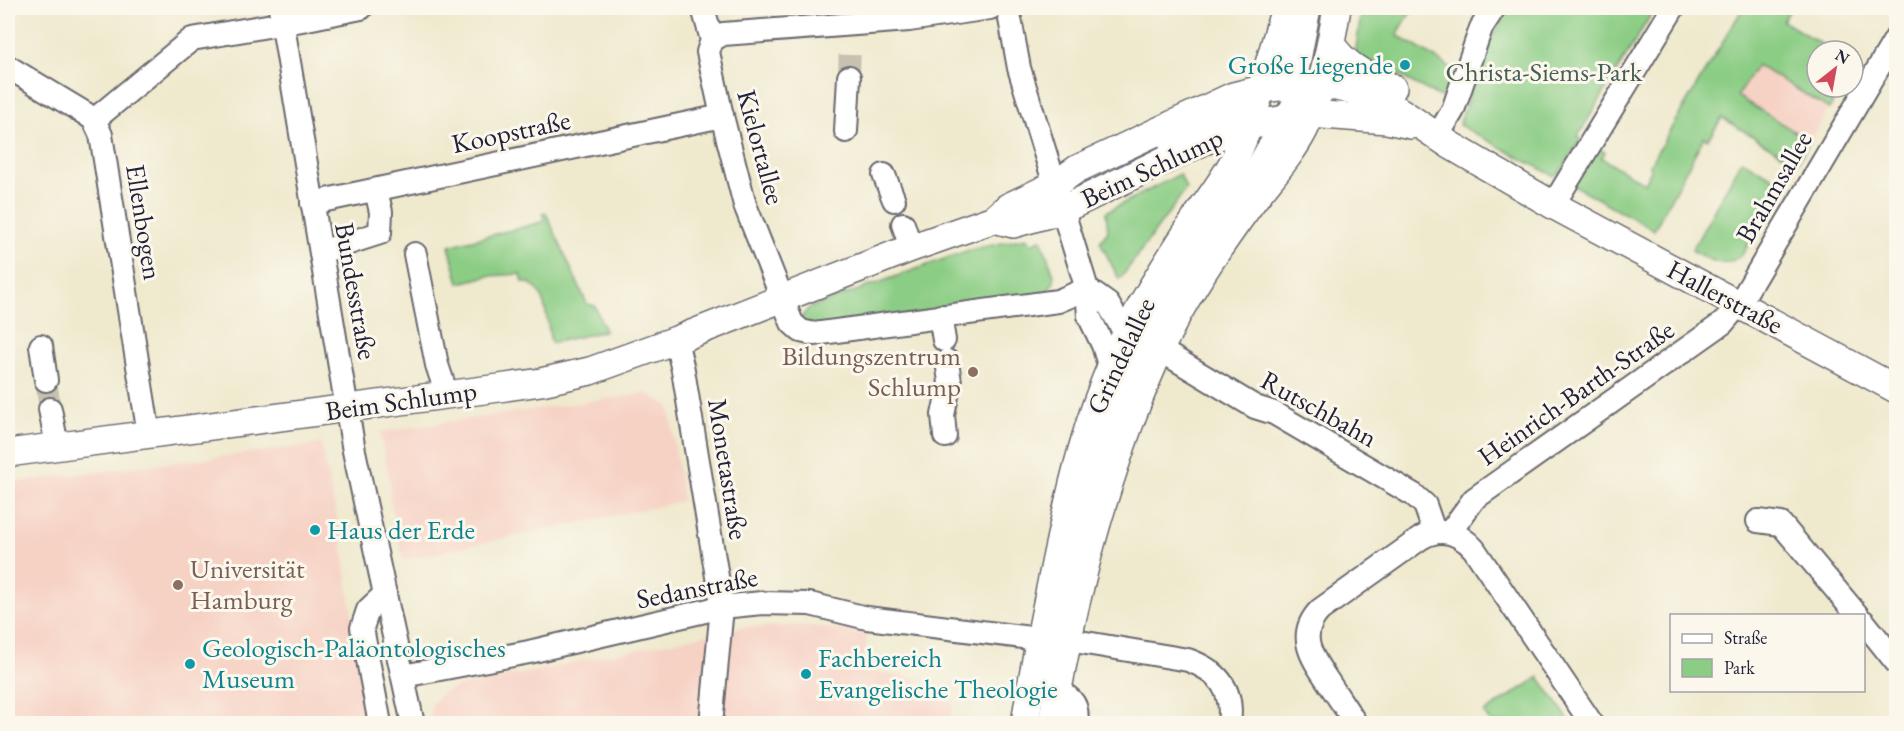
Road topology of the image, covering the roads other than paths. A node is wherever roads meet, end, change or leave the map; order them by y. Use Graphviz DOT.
graph roads {
  1 [pos="361,8"];
  2 [pos="703,8"];
  3 [pos="990,8"];
  4 [pos="1008,8"];
  5 [pos="1285,8"];
  6 [pos="1307,8"];
  7 [pos="1319,8"];
  8 [pos="1337,8"];
  9 [pos="1494,8"];
  10 [pos="1673,8"];
  11 [pos="875,15"];
  12 [pos="281,16"];
  13 [pos="1896,38"];
  14 [pos="712,40"];
  15 [pos="1331,44"];
  16 [pos="8,67"];
  17 [pos="849,77"];
  18 [pos="1261,89"];
  19 [pos="1290,105"];
  20 [pos="722,116"];
  21 [pos="94,120"];
  22 [pos="846,131"];
  23 [pos="1430,133"];
  24 [pos="884,175"];
  25 [pos="376,190"];
  26 [pos="1058,198"];
  27 [pos="894,200"];
  28 [pos="312,203"];
  29 [pos="1553,205"];
  30 [pos="321,252"];
  31 [pos="415,254"];
  32 [pos="1087,289"];
  33 [pos="782,298"];
  34 [pos="1739,304"];
  35 [pos="940,316"];
  36 [pos="676,340"];
  37 [pos="41,346"];
  38 [pos="1141,346"];
  39 [pos="1110,368"];
  40 [pos="46,380"];
  41 [pos="1896,389"];
  42 [pos="447,395"];
  43 [pos="347,408"];
  44 [pos="50,409"];
  45 [pos="149,435"];
  46 [pos="945,436"];
  47 [pos="57,446"];
  48 [pos="8,453"];
  49 [pos="1758,521"];
  50 [pos="1442,532"];
  51 [pos="385,594"];
  52 [pos="722,607"];
  53 [pos="1857,614"];
  54 [pos="1865,624"];
  55 [pos="1039,639"];
  56 [pos="1068,640"];
  57 [pos="1896,662"];
  58 [pos="403,676"];
  59 [pos="1057,692"];
  60 [pos="380,723"];
  61 [pos="413,723"];
  62 [pos="711,723"];
  63 [pos="1025,723"];
  64 [pos="1039,723"];
  65 [pos="1052,723"];
  66 [pos="1076,723"];
  67 [pos="1229,723"];
  68 [pos="1356,723"];
  69 [pos="1593,723"];
  1 -- 12 [label="street"];
  2 -- 14 [label="street, Kielortallee"];
  3 -- 11 [label="street"];
  4 -- 26 [label="street"];
  5 -- 18 [label="main road, Grindelallee"];
  6 -- 19 [label="main road"];
  7 -- 19 [label="street"];
  8 -- 15 [label="main road"];
  9 -- 23 [label="street"];
  10 -- 29 [label="street"];
  11 -- 14 [label="street"];
  12 -- 21 [label="street"];
  12 -- 28 [label="street, Bundesstraße"];
  13 -- 34 [label="street, Brahmsallee"];
  14 -- 20 [label="street, Kielortallee"];
  15 -- 19 [label="main road"];
  15 -- 23 [label="main road"];
  16 -- 21 [label="street"];
  17 -- 22 [label="street"];
  18 -- 19 [label="main road, Beim Schlump"];
  18 -- 19 [label="main road, Grindelallee"];
  18 -- 26 [label="main road, Beim Schlump"];
  19 -- 23 [label="main road, Hallerstraße"];
  19 -- 26 [label="main road, Beim Schlump"];
  19 -- 38 [label="street, Grindelallee"];
  19 -- 38 [label="main road, Grindelallee"];
  19 -- 38 [label="main road, Grindelallee"];
  20 -- 25 [label="street, Koopstraße"];
  20 -- 33 [label="street, Kielortallee"];
  21 -- 45 [label="street, Ellenbogen"];
  23 -- 29 [label="main road, Hallerstraße"];
  24 -- 27 [label="street"];
  25 -- 28 [label="street, Koopstraße"];
  25 -- 30 [label="street"];
  26 -- 32 [label="street"];
  26 -- 33 [label="main road, Beim Schlump"];
  28 -- 30 [label="street, Bundesstraße"];
  29 -- 34 [label="main road, Hallerstraße"];
  30 -- 43 [label="street, Bundesstraße"];
  31 -- 42 [label="street"];
  32 -- 35 [label="street"];
  32 -- 38 [label="street"];
  32 -- 39 [label="street"];
  33 -- 35 [label="street"];
  33 -- 36 [label="main road, Beim Schlump"];
  34 -- 41 [label="main road, Hallerstraße"];
  34 -- 50 [label="street, Heinrich-Barth-Straße"];
  35 -- 46 [label="street"];
  36 -- 42 [label="main road, Beim Schlump"];
  36 -- 52 [label="street, Monetastraße"];
  37 -- 40 [label="street"];
  38 -- 39 [label="main road, Grindelallee"];
  38 -- 50 [label="street, Rutschbahn"];
  38 -- 56 [label="main road, Grindelallee"];
  38 -- 64 [label="street, Grindelallee"];
  39 -- 55 [label="main road, Grindelallee"];
  42 -- 43 [label="main road, Beim Schlump"];
  43 -- 45 [label="main road, Beim Schlump"];
  43 -- 51 [label="street, Bundesstraße"];
  44 -- 47 [label="street"];
  45 -- 47 [label="main road, Beim Schlump"];
  47 -- 48 [label="main road, Beim Schlump"];
  49 -- 53 [label="street"];
  50 -- 68 [label="street, Heinrich-Barth-Straße"];
  50 -- 69 [label="street"];
  51 -- 58 [label="street, Bundesstraße"];
  51 -- 60 [label="street"];
  52 -- 55 [label="street, Sedanstraße"];
  52 -- 58 [label="street, Sedanstraße"];
  52 -- 62 [label="street, Monetastraße"];
  54 -- 57 [label="street"];
  55 -- 63 [label="main road, Grindelallee"];
  56 -- 59 [label="main road, Grindelallee"];
  56 -- 67 [label="street"];
  58 -- 61 [label="street, Bundesstraße"];
  59 -- 65 [label="main road, Grindelallee"];
  59 -- 66 [label="street"];
}
